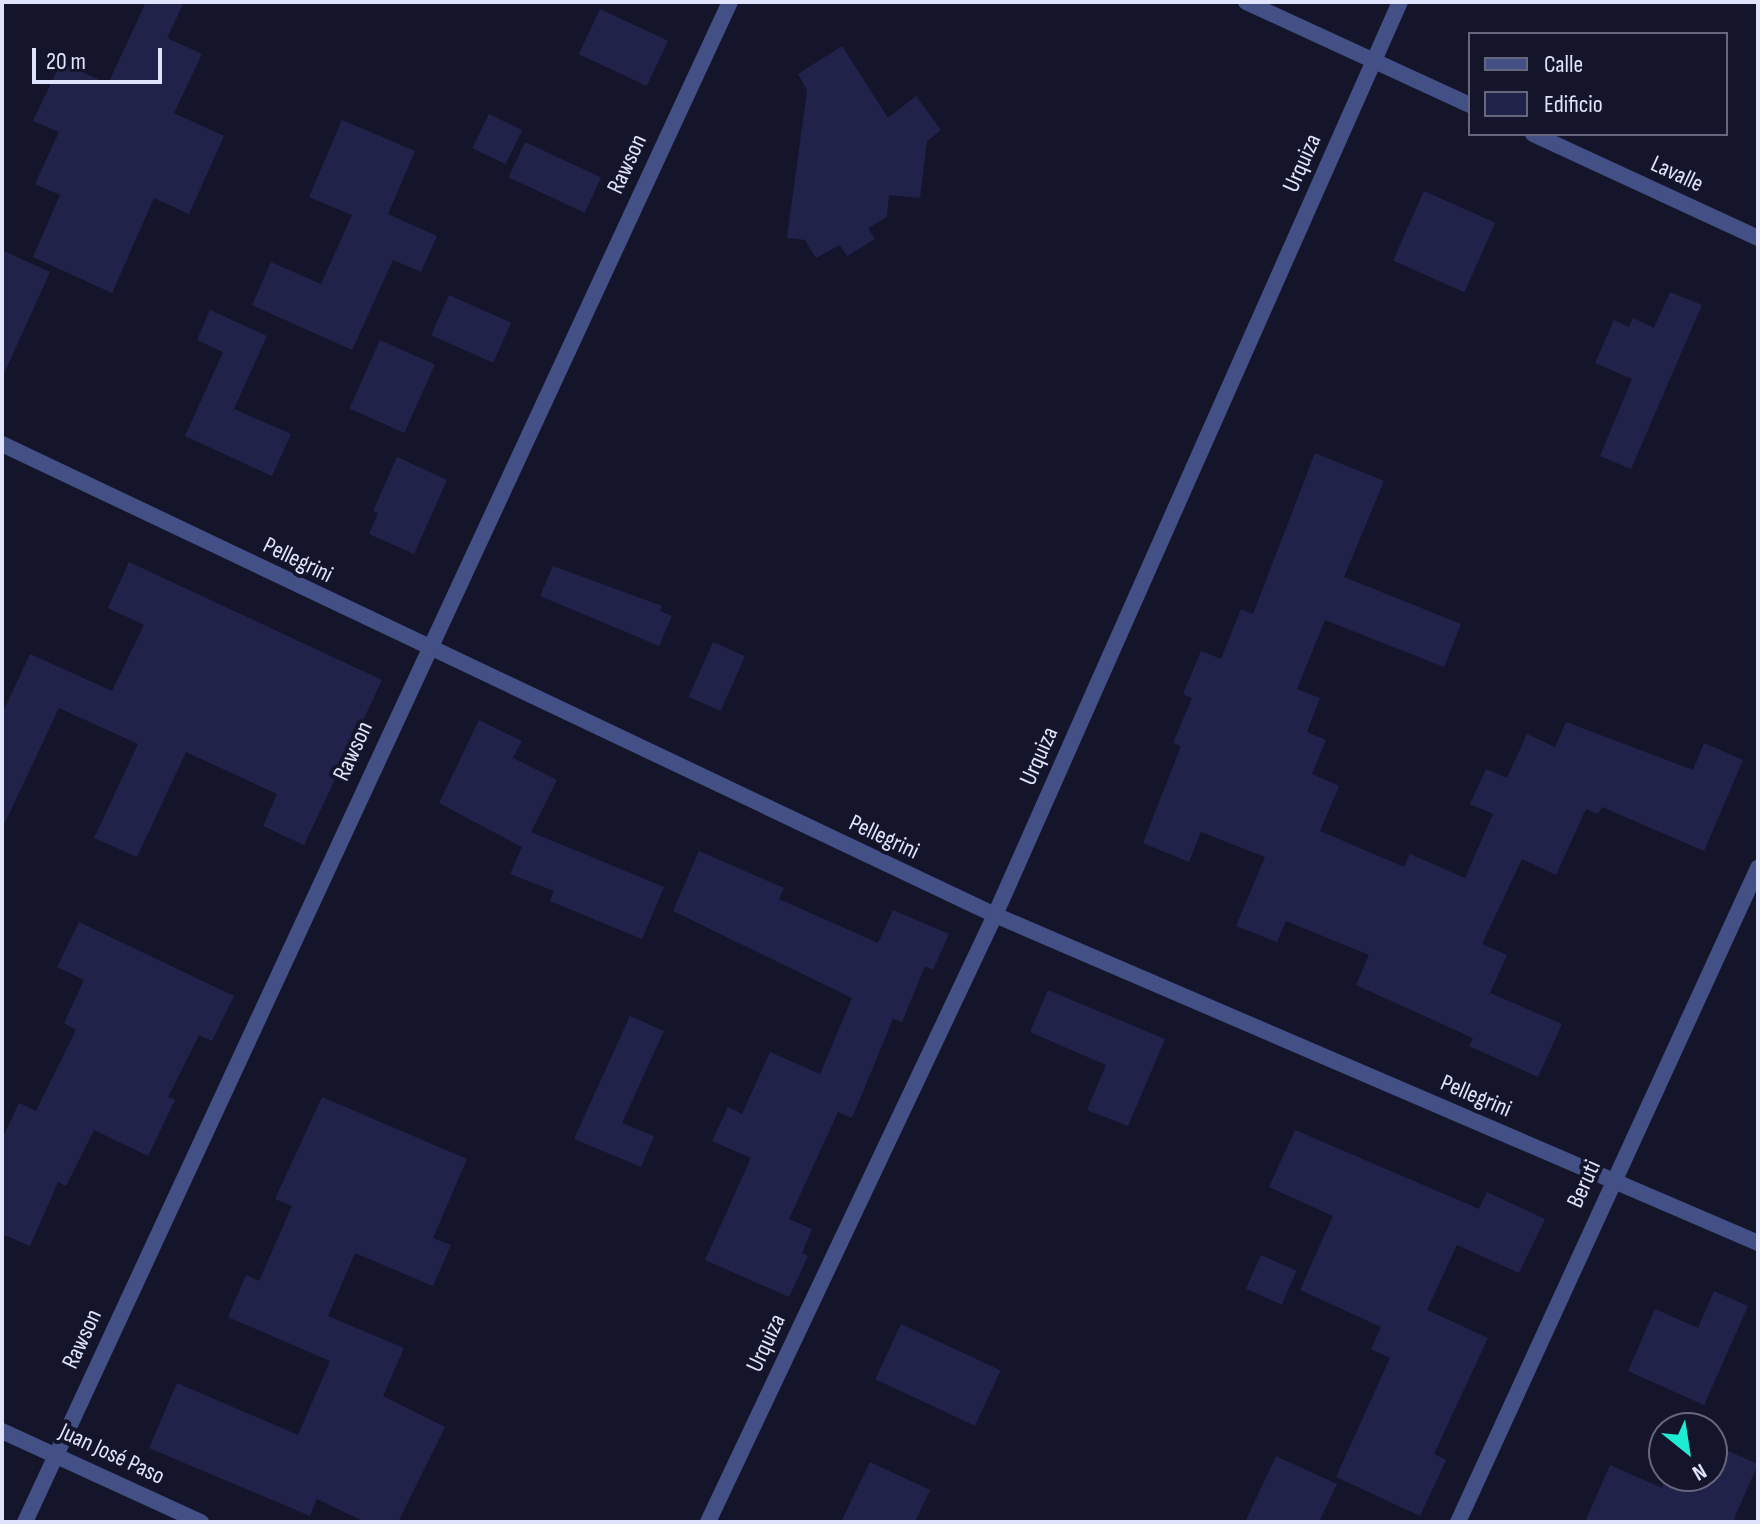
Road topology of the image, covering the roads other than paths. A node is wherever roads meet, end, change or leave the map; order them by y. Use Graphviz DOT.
graph roads {
  1 [pos="730,2"];
  2 [pos="1246,2"];
  3 [pos="1400,2"];
  4 [pos="1373,60"];
  5 [pos="1468,104"];
  6 [pos="1537,136"];
  7 [pos="1758,238"];
  8 [pos="2,444"];
  9 [pos="426,649"];
  10 [pos="1758,868"];
  11 [pos="995,915"];
  12 [pos="1612,1181"];
  13 [pos="1758,1243"];
  14 [pos="2,1431"];
  15 [pos="55,1454"];
  16 [pos="25,1522"];
  17 [pos="201,1522"];
  18 [pos="708,1522"];
  19 [pos="1458,1522"];
  1 -- 9 [label="street, Rawson"];
  2 -- 4 [label="street"];
  3 -- 4 [label="street, Urquiza"];
  4 -- 5 [label="street"];
  4 -- 11 [label="street, Urquiza"];
  6 -- 7 [label="street, Lavalle"];
  8 -- 9 [label="street, Pellegrini"];
  9 -- 11 [label="street, Pellegrini"];
  9 -- 15 [label="street, Rawson"];
  10 -- 12 [label="street, Beruti"];
  11 -- 12 [label="street, Pellegrini"];
  11 -- 18 [label="street, Urquiza"];
  12 -- 13 [label="street, Pellegrini"];
  12 -- 19 [label="street, Beruti"];
  14 -- 15 [label="street, Juan José Paso"];
  15 -- 16 [label="street, Rawson"];
  15 -- 17 [label="street, Juan José Paso"];
}
